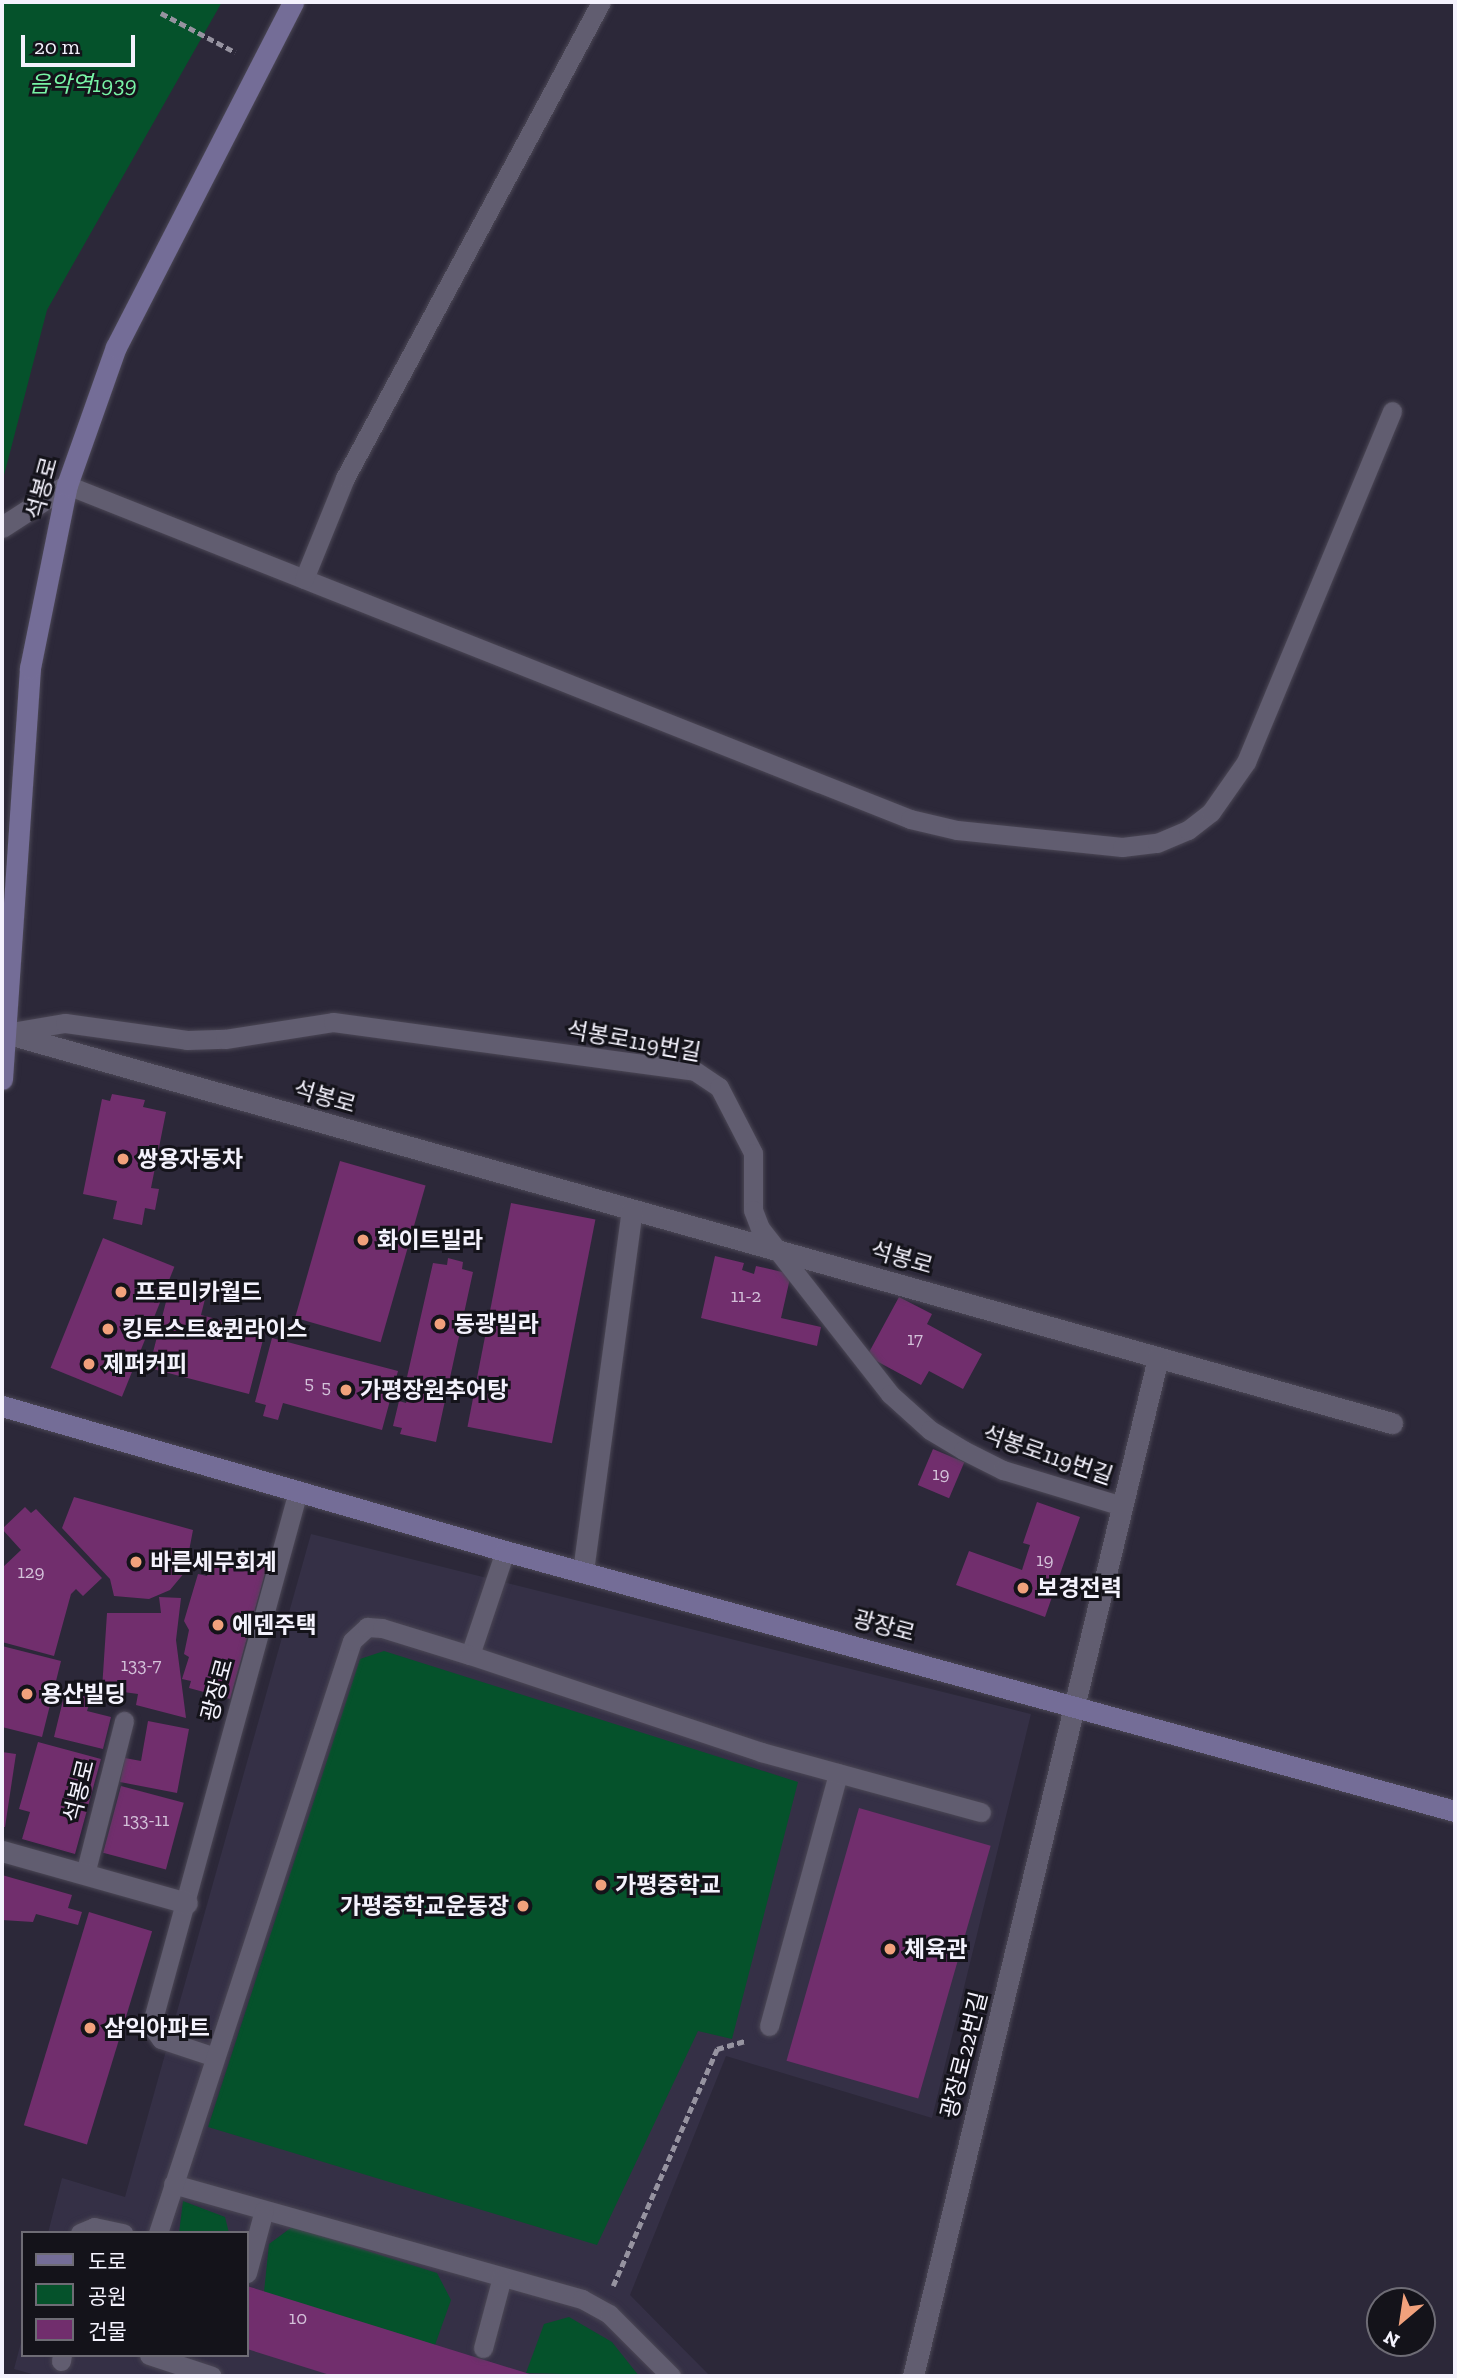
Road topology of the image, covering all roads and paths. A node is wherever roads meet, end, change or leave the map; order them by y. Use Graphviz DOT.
graph roads {
  1 [pos="293,2"];
  2 [pos="601,2"];
  3 [pos="161,13"];
  4 [pos="260,66"];
  5 [pos="1392,411"];
  6 [pos="67,485"];
  7 [pos="2,527"];
  8 [pos="304,579"];
  9 [pos="5,1033"];
  10 [pos="2,1079"];
  11 [pos="632,1210"];
  12 [pos="774,1250"];
  13 [pos="1158,1358"];
  14 [pos="2,1406"];
  15 [pos="1392,1423"];
  16 [pos="298,1491"];
  17 [pos="1122,1507"];
  18 [pos="505,1551"];
  19 [pos="583,1572"];
  20 [pos="470,1655"];
  21 [pos="1075,1705"];
  22 [pos="124,1721"];
  23 [pos="838,1773"];
  24 [pos="1455,1811"];
  25 [pos="981,1812"];
  26 [pos="2,1850"];
  27 [pos="85,1874"];
  28 [pos="187,1903"];
  29 [pos="769,2026"];
  30 [pos="754,2043"];
  31 [pos="215,2057"];
  32 [pos="173,2184"];
  33 [pos="264,2210"];
  34 [pos="88,2231"];
  35 [pos="116,2231"];
  36 [pos="159,2231"];
  37 [pos="248,2269"];
  38 [pos="502,2277"];
  39 [pos="612,2293"];
  40 [pos="483,2348"];
  41 [pos="155,2357"];
  42 [pos="212,2376"];
  43 [pos="671,2376"];
  44 [pos="913,2376"];
  1 -- 4 [label="street, 석봉로"];
  2 -- 8 [label="lane"];
  3 -- 4 [label="path"];
  4 -- 6 [label="street, 석봉로"];
  5 -- 8 [label="lane"];
  6 -- 7 [label="street"];
  6 -- 8 [label="lane"];
  6 -- 9 [label="street, 석봉로"];
  9 -- 10 [label="street, 석봉로"];
  9 -- 11 [label="street, 석봉로"];
  9 -- 12 [label="lane, 석봉로119번길"];
  11 -- 12 [label="street, 석봉로"];
  11 -- 19 [label="street"];
  12 -- 13 [label="street, 석봉로"];
  12 -- 17 [label="lane, 석봉로119번길"];
  13 -- 15 [label="street, 석봉로"];
  13 -- 17 [label="street"];
  14 -- 16 [label="street, 광장로"];
  16 -- 18 [label="street, 광장로"];
  16 -- 28 [label="lane, 광장로"];
  17 -- 21 [label="street"];
  18 -- 19 [label="street, 광장로"];
  18 -- 20 [label="lane"];
  19 -- 21 [label="street, 광장로"];
  20 -- 23 [label="lane"];
  20 -- 31 [label="lane"];
  21 -- 24 [label="street, 광장로"];
  21 -- 44 [label="street, 광장로22번길"];
  22 -- 27 [label="lane, 석봉로"];
  23 -- 25 [label="lane"];
  23 -- 29 [label="lane"];
  26 -- 27 [label="street"];
  27 -- 28 [label="street"];
  28 -- 31 [label="lane, 광장로"];
  30 -- 39 [label="path"];
  31 -- 32 [label="lane"];
  32 -- 33 [label="lane"];
  32 -- 36 [label="lane"];
  33 -- 37 [label="lane"];
  33 -- 38 [label="lane"];
  34 -- 35 [label="lane"];
  38 -- 40 [label="lane"];
  38 -- 43 [label="lane"];
  41 -- 42 [label="lane"];
}
